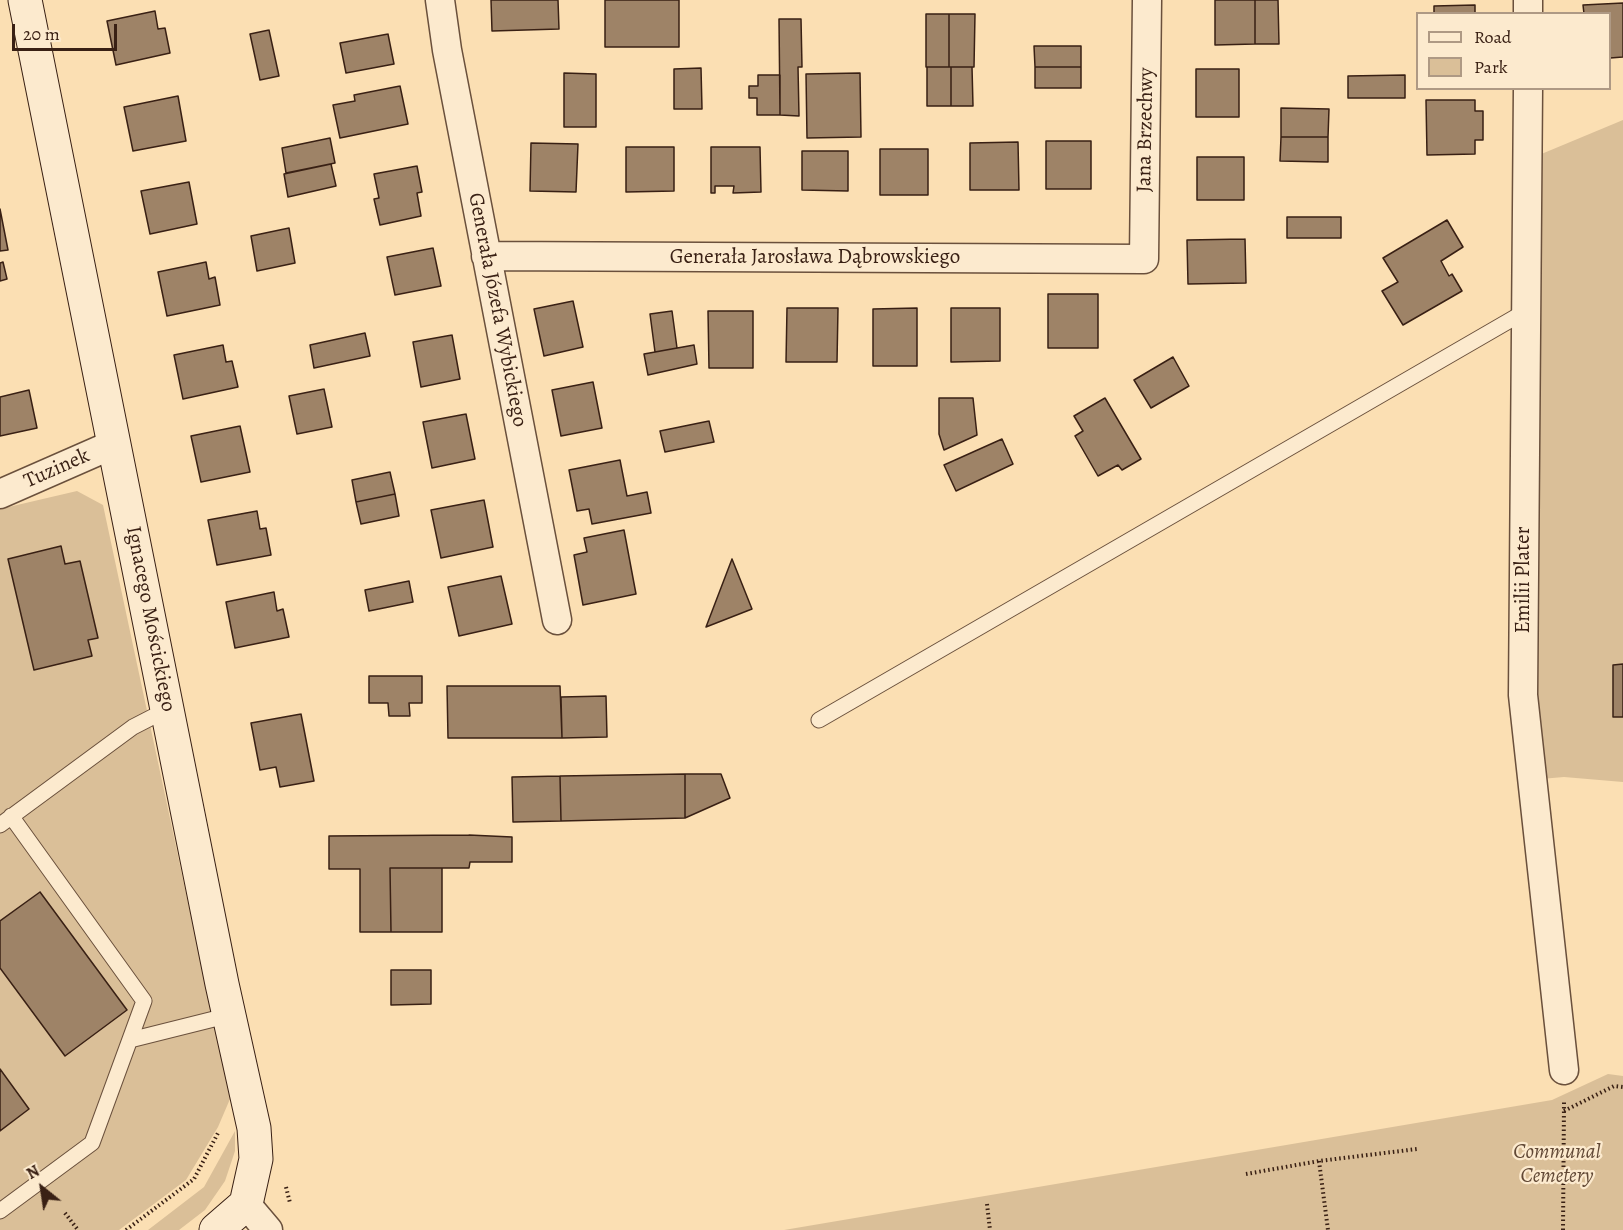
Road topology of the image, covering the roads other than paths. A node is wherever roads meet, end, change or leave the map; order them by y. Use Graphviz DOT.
graph roads {
  1 [pos="25,0"];
  2 [pos="440,0"];
  3 [pos="1147,0"];
  4 [pos="1527,90"];
  5 [pos="486,256"];
  6 [pos="1144,259"];
  7 [pos="1526,312"];
  8 [pos="114,444"];
  9 [pos="0,494"];
  10 [pos="557,620"];
  11 [pos="168,709"];
  12 [pos="819,720"];
  13 [pos="6,820"];
  14 [pos="230,1015"];
  15 [pos="130,1040"];
  16 [pos="1564,1070"];
  17 [pos="246,1204"];
  18 [pos="0,1211"];
  19 [pos="216,1230"];
  20 [pos="268,1230"];
  1 -- 8 [label="street, Ignacego Mościckiego"];
  2 -- 5 [label="street, Generała Józefa Wybickiego"];
  3 -- 6 [label="street, Jana Brzechwy"];
  4 -- 7 [label="street, Emilii Plater"];
  5 -- 6 [label="street, Generała Jarosława Dąbrowskiego"];
  5 -- 10 [label="street, Generała Józefa Wybickiego"];
  7 -- 12 [label="lane"];
  7 -- 16 [label="street, Emilii Plater"];
  8 -- 9 [label="street, Tuzinek"];
  8 -- 11 [label="street, Ignacego Mościckiego"];
  11 -- 13 [label="lane"];
  11 -- 14 [label="street, Ignacego Mościckiego"];
  13 -- 15 [label="lane"];
  14 -- 15 [label="lane"];
  14 -- 17 [label="street, Ignacego Mościckiego"];
  15 -- 18 [label="lane"];
  17 -- 19 [label="street"];
  17 -- 20 [label="street"];
}
